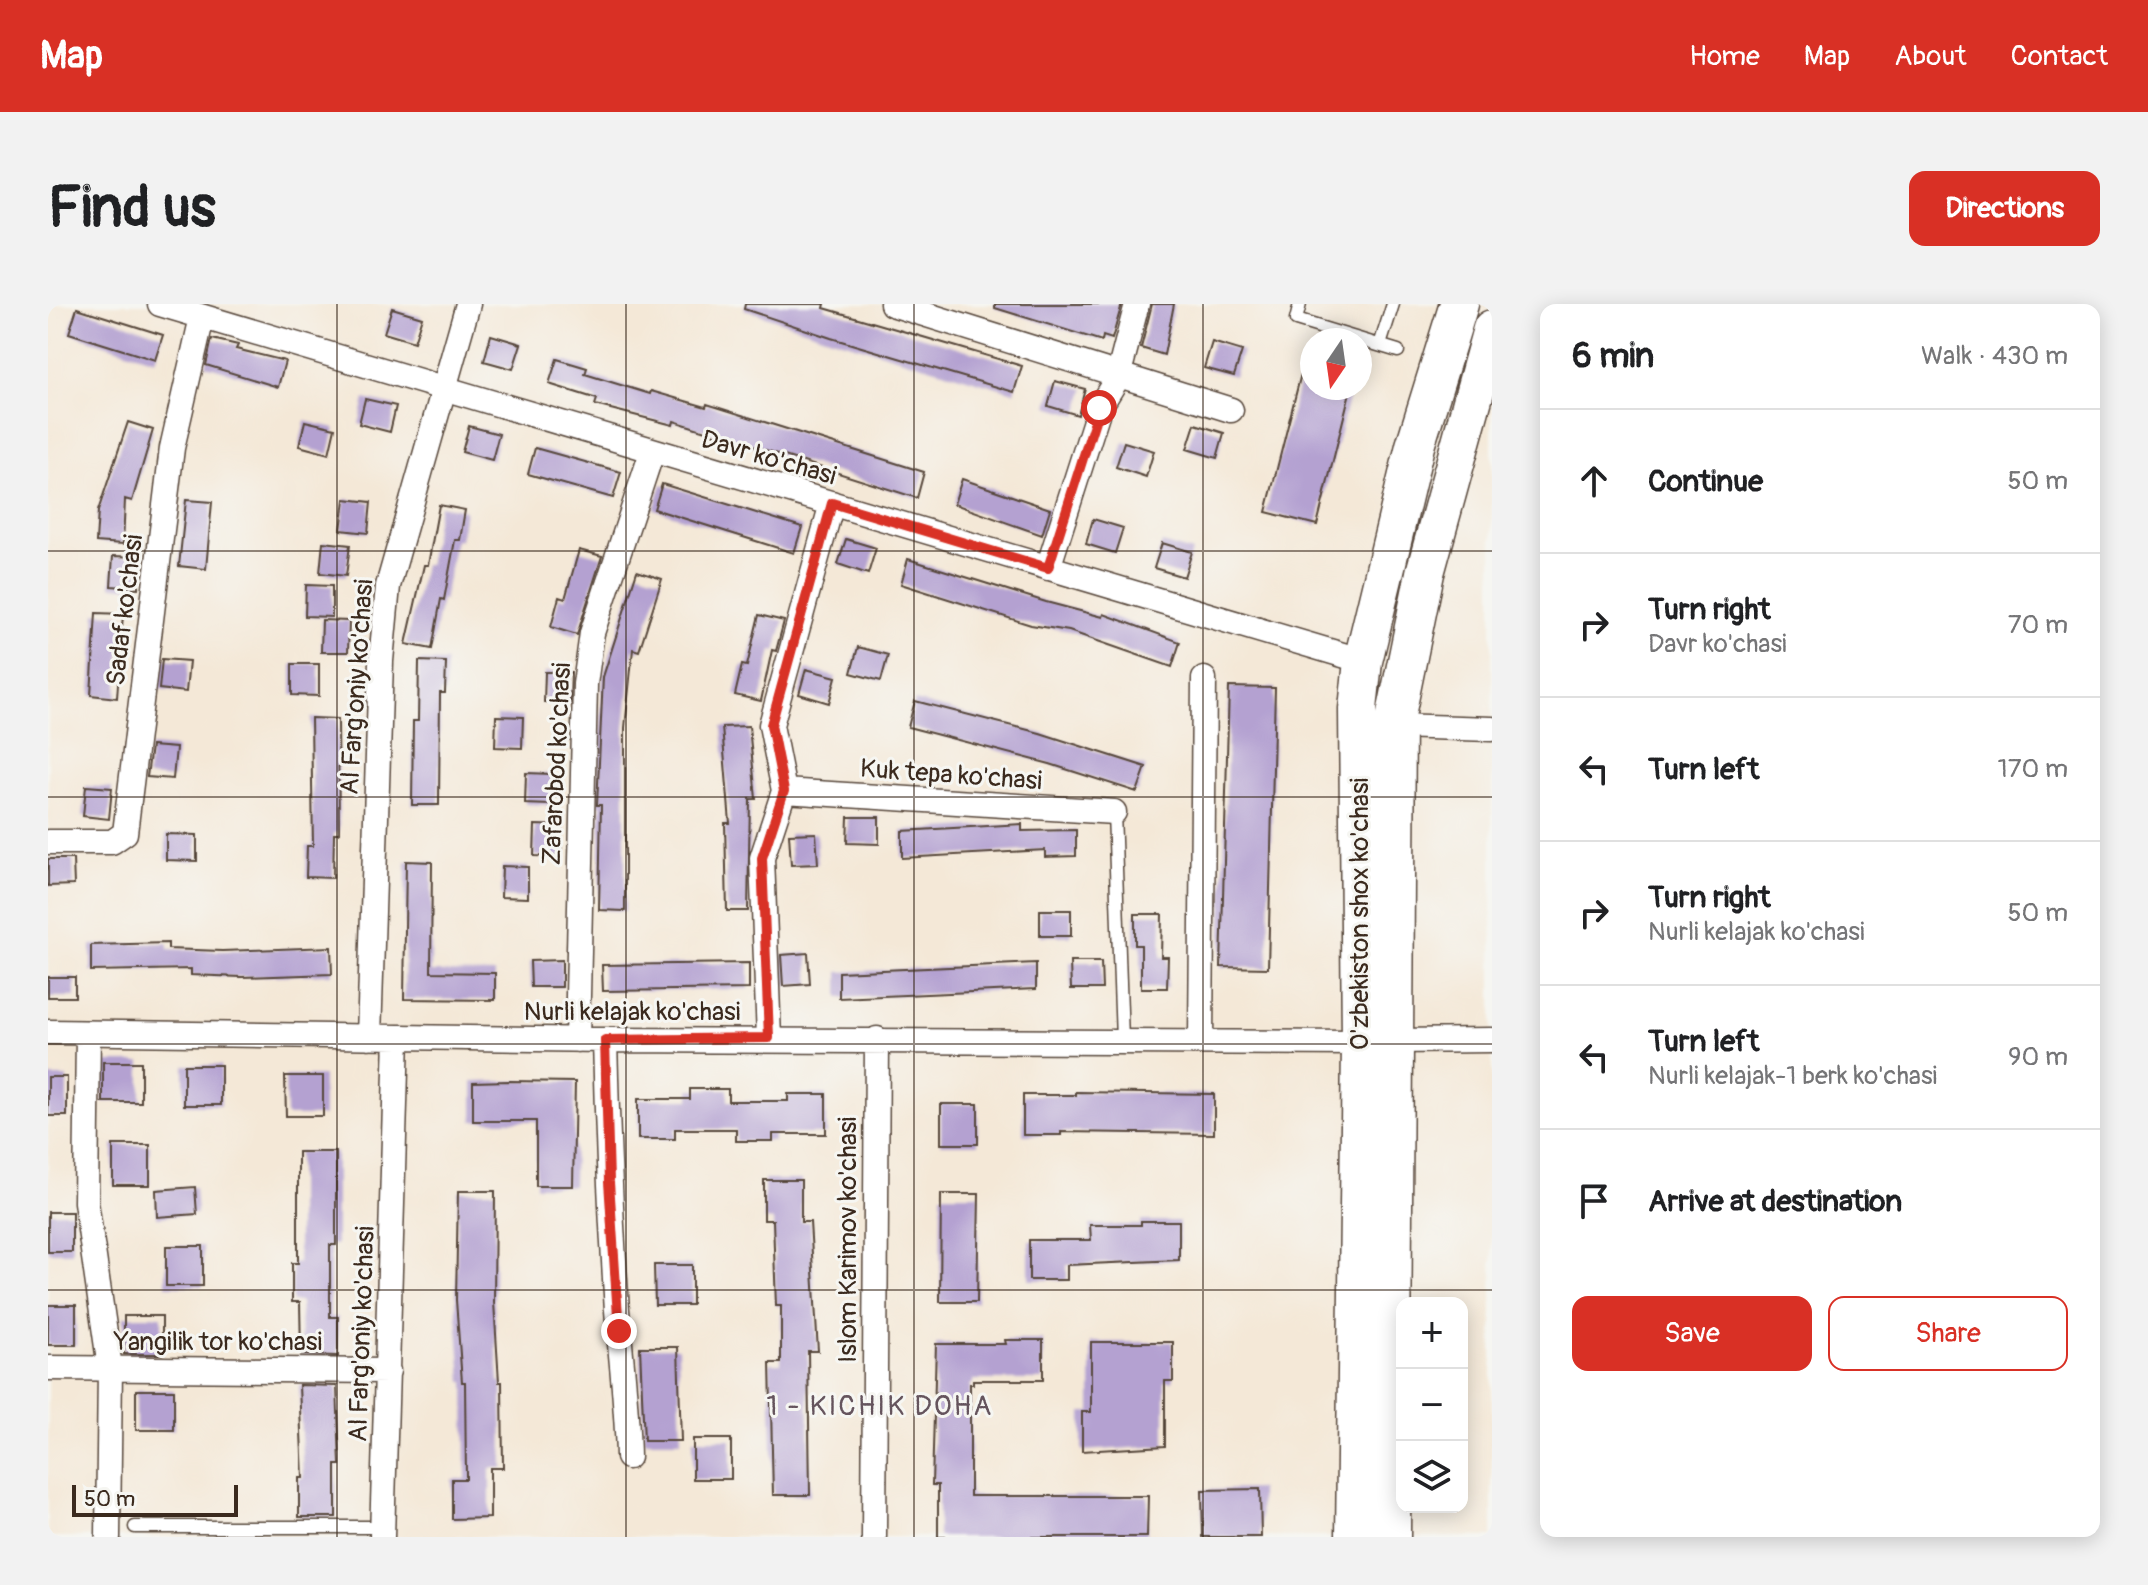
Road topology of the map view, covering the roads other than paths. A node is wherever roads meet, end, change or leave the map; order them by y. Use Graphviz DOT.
graph roads {
  1 [pos="160,304"];
  2 [pos="468,304"];
  3 [pos="892,304"];
  4 [pos="1137,304"];
  5 [pos="1300,304"];
  6 [pos="1393,304"];
  7 [pos="1459,304"];
  8 [pos="202,317"];
  9 [pos="1492,329"];
  10 [pos="1380,345"];
  11 [pos="1398,351"];
  12 [pos="1118,377"];
  13 [pos="443,388"];
  14 [pos="1231,410"];
  15 [pos="652,452"];
  16 [pos="832,503"];
  17 [pos="1048,568"];
  18 [pos="1363,661"];
  19 [pos="1204,679"];
  20 [pos="1396,726"];
  21 [pos="1492,729"];
  22 [pos="784,791"];
  23 [pos="1114,812"];
  24 [pos="48,842"];
  25 [pos="48,1032"];
  26 [pos="88,1033"];
  27 [pos="369,1037"];
  28 [pos="397,1037"];
  29 [pos="769,1038"];
  30 [pos="877,1039"];
  31 [pos="577,1040"];
  32 [pos="605,1040"];
  33 [pos="1122,1040"];
  34 [pos="1492,1040"];
  35 [pos="1201,1041"];
  36 [pos="1377,1042"];
  37 [pos="48,1368"];
  38 [pos="110,1368"];
  39 [pos="388,1371"];
  40 [pos="628,1457"];
  41 [pos="135,1527"];
  42 [pos="382,1532"];
  43 [pos="108,1537"];
  44 [pos="874,1537"];
  45 [pos="1355,1537"];
  46 [pos="1391,1537"];
  1 -- 8 [label="street, Davr ko'chasi"];
  2 -- 13 [label="street, Al Farg'oniy ko'chasi"];
  3 -- 12 [label="street"];
  4 -- 12 [label="street"];
  5 -- 10 [label="lane"];
  6 -- 10 [label="lane"];
  7 -- 18 [label="main road, O'zbekiston shox ko'chasi"];
  8 -- 13 [label="street, Davr ko'chasi"];
  8 -- 24 [label="street, Sadaf ko'chasi"];
  9 -- 20 [label="main road, O'zbekiston shox ko'chasi"];
  10 -- 11 [label="lane"];
  12 -- 14 [label="street"];
  12 -- 17 [label="street"];
  13 -- 15 [label="street, Davr ko'chasi"];
  13 -- 27 [label="street, Al Farg'oniy ko'chasi"];
  15 -- 16 [label="street, Davr ko'chasi"];
  15 -- 31 [label="street, Zafarobod ko'chasi"];
  16 -- 17 [label="street, Davr ko'chasi"];
  16 -- 22 [label="street"];
  17 -- 18 [label="street, Davr ko'chasi"];
  18 -- 36 [label="main road, O'zbekiston shox ko'chasi"];
  19 -- 35 [label="street"];
  20 -- 21 [label="street"];
  20 -- 36 [label="main road, O'zbekiston shox ko'chasi"];
  22 -- 23 [label="street, Kuk tepa ko'chasi"];
  22 -- 29 [label="street"];
  23 -- 33 [label="lane"];
  25 -- 26 [label="street, Nurli kelajak ko'chasi"];
  26 -- 27 [label="street, Nurli kelajak ko'chasi"];
  26 -- 38 [label="street"];
  27 -- 28 [label="street, Nurli kelajak ko'chasi"];
  28 -- 31 [label="street, Nurli kelajak ko'chasi"];
  28 -- 39 [label="street, Al Farg'oniy ko'chasi"];
  29 -- 30 [label="street, Nurli kelajak ko'chasi"];
  29 -- 32 [label="street, Nurli kelajak ko'chasi"];
  30 -- 33 [label="street, Nurli kelajak ko'chasi"];
  30 -- 44 [label="street, Islom Karimov ko'chasi"];
  31 -- 32 [label="street, Nurli kelajak ko'chasi"];
  32 -- 40 [label="street"];
  33 -- 35 [label="street, Nurli kelajak ko'chasi"];
  34 -- 36 [label="street, Nurli kelajak ko'chasi"];
  35 -- 36 [label="street, Nurli kelajak ko'chasi"];
  36 -- 45 [label="main road, O'zbekiston shox ko'chasi"];
  36 -- 46 [label="main road, O'zbekiston shox ko'chasi"];
  37 -- 38 [label="street, Yangilik tor ko'chasi"];
  38 -- 39 [label="street, Yangilik tor ko'chasi"];
  38 -- 43 [label="street"];
  39 -- 42 [label="street, Al Farg'oniy ko'chasi"];
  41 -- 42 [label="lane"];
}
